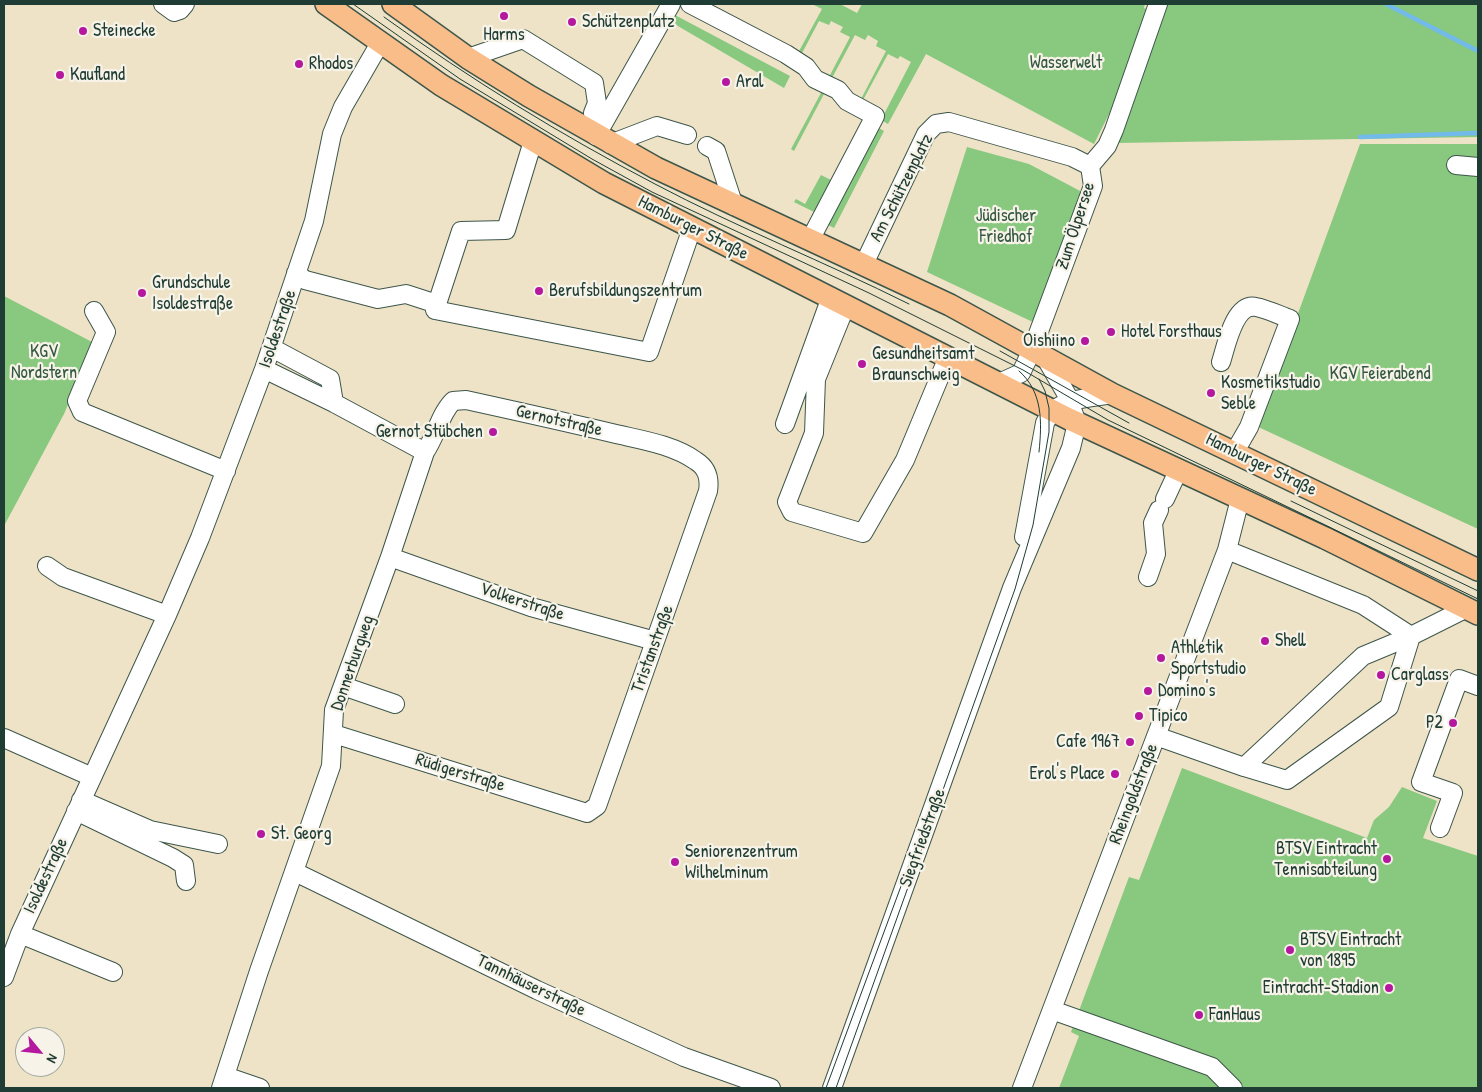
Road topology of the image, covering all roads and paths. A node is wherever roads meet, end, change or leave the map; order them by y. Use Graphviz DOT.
graph roads {
  1 [pos="163,4"];
  2 [pos="185,4"];
  3 [pos="326,4"];
  4 [pos="393,4"];
  5 [pos="671,4"];
  6 [pos="690,4"];
  7 [pos="1158,4"];
  8 [pos="380,43"];
  9 [pos="468,58"];
  10 [pos="687,134"];
  11 [pos="603,140"];
  12 [pos="533,141"];
  13 [pos="707,146"];
  14 [pos="1456,165"];
  15 [pos="1090,166"];
  16 [pos="1478,167"];
  17 [pos="734,206"];
  18 [pos="692,228"];
  19 [pos="810,240"];
  20 [pos="864,264"];
  21 [pos="296,273"];
  22 [pos="839,301"];
  23 [pos="437,304"];
  24 [pos="94,311"];
  25 [pos="272,348"];
  26 [pos="1038,354"];
  27 [pos="948,357"];
  28 [pos="1221,362"];
  29 [pos="264,370"];
  30 [pos="999,383"];
  31 [pos="1112,394"];
  32 [pos="334,402"];
  33 [pos="1062,406"];
  34 [pos="1077,422"];
  35 [pos="785,424"];
  36 [pos="425,452"];
  37 [pos="1234,453"];
  38 [pos="1179,469"];
  39 [pos="226,471"];
  40 [pos="709,480"];
  41 [pos="1041,499"];
  42 [pos="1240,499"];
  43 [pos="1227,550"];
  44 [pos="390,557"];
  45 [pos="47,566"];
  46 [pos="1478,570"];
  47 [pos="1148,577"];
  48 [pos="1473,611"];
  49 [pos="167,615"];
  50 [pos="1411,636"];
  51 [pos="655,641"];
  52 [pos="343,686"];
  53 [pos="1478,686"];
  54 [pos="395,704"];
  55 [pos="334,734"];
  56 [pos="1156,736"];
  57 [pos="4,738"];
  58 [pos="1244,767"];
  59 [pos="92,777"];
  60 [pos="79,806"];
  61 [pos="587,813"];
  62 [pos="1440,828"];
  63 [pos="218,844"];
  64 [pos="295,872"];
  65 [pos="186,881"];
  66 [pos="20,934"];
  67 [pos="113,972"];
  68 [pos="4,977"];
  69 [pos="1052,1010"];
  70 [pos="223,1082"];
  71 [pos="260,1088"];
  72 [pos="772,1088"];
  73 [pos="832,1088"];
  74 [pos="1022,1088"];
  75 [pos="1233,1088"];
  1 -- 2 [label="street"];
  3 -- 8 [label="main road, Hamburger Straße"];
  4 -- 9 [label="main road, Hamburger Straße"];
  5 -- 11 [label="street"];
  6 -- 19 [label="street"];
  7 -- 15 [label="street, Zum Ölpersee"];
  8 -- 12 [label="main road, Hamburger Straße"];
  8 -- 21 [label="street, Isoldestraße"];
  9 -- 11 [label="main road, Hamburger Straße"];
  9 -- 11 [label="street"];
  10 -- 11 [label="street"];
  11 -- 17 [label="main road, Hamburger Straße"];
  12 -- 18 [label="main road, Hamburger Straße"];
  12 -- 23 [label="street"];
  13 -- 17 [label="street"];
  14 -- 16 [label="street"];
  15 -- 20 [label="street, Am Schützenplatz"];
  15 -- 26 [label="street, Zum Ölpersee"];
  17 -- 19 [label="main road, Hamburger Straße"];
  18 -- 22 [label="main road, Hamburger Straße"];
  18 -- 23 [label="street"];
  19 -- 20 [label="main road, Hamburger Straße"];
  20 -- 26 [label="main road, Hamburger Straße"];
  21 -- 23 [label="street"];
  21 -- 25 [label="street, Isoldestraße"];
  22 -- 27 [label="main road, Hamburger Straße"];
  22 -- 27 [label="street"];
  22 -- 35 [label="street"];
  24 -- 39 [label="street"];
  25 -- 29 [label="street, Isoldestraße"];
  25 -- 32 [label="street"];
  26 -- 30 [label="street, Zum Ölpersee"];
  26 -- 31 [label="main road, Hamburger Straße"];
  26 -- 33 [label="street"];
  27 -- 30 [label="main road, Hamburger Straße"];
  28 -- 37 [label="street"];
  29 -- 32 [label="street"];
  29 -- 39 [label="street, Isoldestraße"];
  30 -- 33 [label="main road, Hamburger Straße"];
  31 -- 33 [label="street"];
  31 -- 37 [label="main road, Hamburger Straße"];
  32 -- 36 [label="street"];
  33 -- 34 [label="main road, Hamburger Straße"];
  33 -- 41 [label="street, Siegfriedstraße"];
  34 -- 38 [label="main road, Hamburger Straße"];
  34 -- 41 [label="street, Siegfriedstraße"];
  36 -- 40 [label="street, Gernotstraße"];
  36 -- 44 [label="street, Donnerburgweg"];
  37 -- 46 [label="main road, Hamburger Straße"];
  38 -- 42 [label="main road, Hamburger Straße"];
  38 -- 47 [label="street"];
  39 -- 49 [label="street, Isoldestraße"];
  40 -- 51 [label="street, Tristanstraße"];
  41 -- 73 [label="street, Siegfriedstraße"];
  42 -- 43 [label="street, Rheingoldstraße"];
  42 -- 48 [label="main road, Hamburger Straße"];
  43 -- 50 [label="street"];
  43 -- 56 [label="street, Rheingoldstraße"];
  44 -- 51 [label="street, Volkerstraße"];
  44 -- 52 [label="street, Donnerburgweg"];
  45 -- 49 [label="street"];
  48 -- 50 [label="street"];
  49 -- 59 [label="street, Isoldestraße"];
  50 -- 58 [label="street"];
  50 -- 58 [label="street"];
  51 -- 61 [label="street, Tristanstraße"];
  52 -- 54 [label="street"];
  52 -- 55 [label="street, Donnerburgweg"];
  53 -- 62 [label="street"];
  55 -- 61 [label="street, Rüdigerstraße"];
  55 -- 64 [label="street, Donnerburgweg"];
  56 -- 58 [label="street"];
  56 -- 69 [label="street, Rheingoldstraße"];
  57 -- 59 [label="street"];
  59 -- 60 [label="street, Isoldestraße"];
  60 -- 63 [label="street"];
  60 -- 65 [label="street"];
  60 -- 66 [label="street, Isoldestraße"];
  64 -- 70 [label="street, Donnerburgweg"];
  64 -- 72 [label="street, Tannhäuserstraße"];
  66 -- 67 [label="street"];
  66 -- 68 [label="street, Isoldestraße"];
  69 -- 74 [label="street, Rheingoldstraße"];
  69 -- 75 [label="street"];
  70 -- 71 [label="street"];
}
